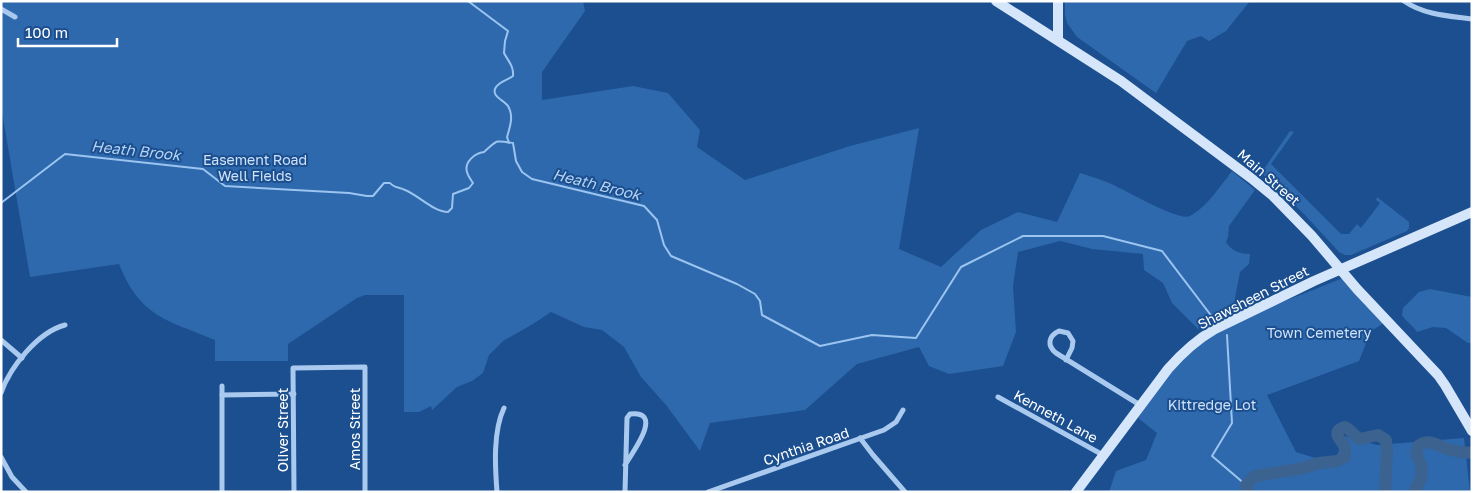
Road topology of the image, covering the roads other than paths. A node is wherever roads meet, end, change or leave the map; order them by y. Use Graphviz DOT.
graph roads {
  1 [pos="996,1"];
  2 [pos="1058,1"];
  3 [pos="1404,1"];
  4 [pos="1,9"];
  5 [pos="15,17"];
  6 [pos="1472,19"];
  7 [pos="1058,40"];
  8 [pos="1472,212"];
  9 [pos="1341,269"];
  10 [pos="65,325"];
  11 [pos="1,340"];
  12 [pos="22,358"];
  13 [pos="1066,360"];
  14 [pos="365,367"];
  15 [pos="222,386"];
  16 [pos="1,393"];
  17 [pos="294,394"];
  18 [pos="222,395"];
  19 [pos="998,397"];
  20 [pos="1140,405"];
  21 [pos="504,408"];
  22 [pos="903,410"];
  23 [pos="1472,430"];
  24 [pos="860,438"];
  25 [pos="1103,455"];
  26 [pos="1,457"];
  27 [pos="624,465"];
  28 [pos="26,492"];
  29 [pos="222,492"];
  30 [pos="294,492"];
  31 [pos="365,492"];
  32 [pos="497,492"];
  33 [pos="625,492"];
  34 [pos="708,492"];
  35 [pos="906,492"];
  36 [pos="1076,492"];
  1 -- 7 [label="main road, Main Street"];
  2 -- 7 [label="main road"];
  3 -- 6 [label="street"];
  4 -- 5 [label="street"];
  7 -- 9 [label="main road, Main Street"];
  8 -- 9 [label="main road, Shawsheen Street"];
  9 -- 20 [label="main road, Shawsheen Street"];
  9 -- 23 [label="main road, Main Street"];
  10 -- 12 [label="street"];
  11 -- 12 [label="street"];
  12 -- 16 [label="street"];
  13 -- 13 [label="street"];
  13 -- 20 [label="street"];
  14 -- 17 [label="street, Oliver Street"];
  14 -- 31 [label="street, Amos Street"];
  15 -- 18 [label="street"];
  17 -- 18 [label="street"];
  17 -- 30 [label="street, Oliver Street"];
  18 -- 29 [label="street"];
  19 -- 25 [label="street, Kenneth Lane"];
  20 -- 25 [label="main road, Shawsheen Street"];
  21 -- 32 [label="street"];
  22 -- 24 [label="street, Cynthia Road"];
  24 -- 34 [label="street, Cynthia Road"];
  24 -- 35 [label="street"];
  25 -- 36 [label="main road, Shawsheen Street"];
  26 -- 28 [label="street"];
  27 -- 27 [label="street"];
  27 -- 33 [label="street"];
}
